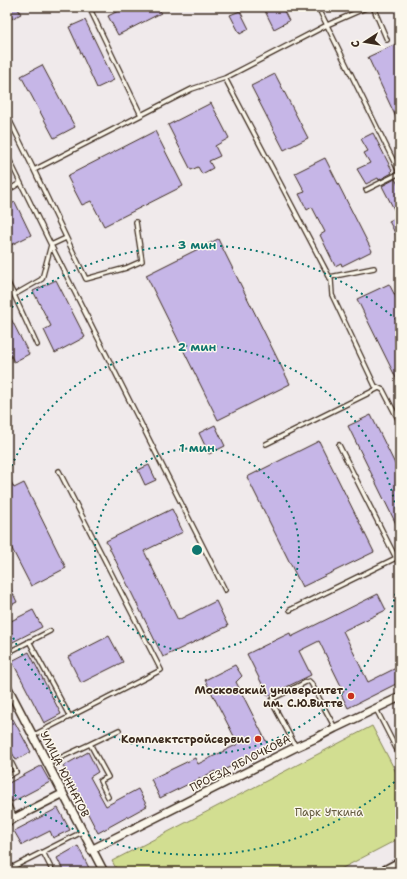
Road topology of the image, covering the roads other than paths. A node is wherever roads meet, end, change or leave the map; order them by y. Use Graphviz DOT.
graph roads {
  1 [pos="89,7"];
  2 [pos="318,7"];
  3 [pos="368,7"];
  4 [pos="373,7"];
  5 [pos="327,25"];
  6 [pos="387,40"];
  7 [pos="225,78"];
  8 [pos="7,115"];
  9 [pos="141,115"];
  10 [pos="7,155"];
  11 [pos="34,170"];
  12 [pos="400,173"];
  13 [pos="20,182"];
  14 [pos="366,190"];
  15 [pos="7,191"];
  16 [pos="136,222"];
  17 [pos="66,238"];
  18 [pos="51,245"];
  19 [pos="374,268"];
  20 [pos="330,277"];
  21 [pos="7,281"];
  22 [pos="14,295"];
  23 [pos="37,345"];
  24 [pos="379,388"];
  25 [pos="400,424"];
  26 [pos="266,444"];
  27 [pos="338,445"];
  28 [pos="59,470"];
  29 [pos="400,556"];
  30 [pos="396,558"];
  31 [pos="225,590"];
  32 [pos="290,610"];
  33 [pos="50,630"];
  34 [pos="29,641"];
  35 [pos="7,653"];
  36 [pos="7,686"];
  37 [pos="400,697"];
  38 [pos="376,709"];
  39 [pos="70,717"];
  40 [pos="335,728"];
  41 [pos="119,730"];
  42 [pos="32,736"];
  43 [pos="90,744"];
  44 [pos="296,747"];
  45 [pos="7,754"];
  46 [pos="400,756"];
  47 [pos="47,764"];
  48 [pos="7,777"];
  49 [pos="62,794"];
  50 [pos="108,797"];
  51 [pos="7,802"];
  52 [pos="15,818"];
  53 [pos="7,822"];
  54 [pos="82,832"];
  55 [pos="91,850"];
  56 [pos="43,852"];
  57 [pos="400,864"];
  58 [pos="7,870"];
  59 [pos="53,872"];
  60 [pos="104,872"];
  61 [pos="385,872"];
  1 -- 9 [label="lane"];
  2 -- 5 [label="lane"];
  3 -- 5 [label="lane"];
  4 -- 6 [label="lane"];
  5 -- 7 [label="lane"];
  5 -- 12 [label="lane"];
  7 -- 9 [label="lane"];
  7 -- 20 [label="lane"];
  8 -- 11 [label="lane"];
  9 -- 11 [label="lane"];
  10 -- 13 [label="lane"];
  11 -- 17 [label="lane"];
  12 -- 14 [label="lane"];
  13 -- 15 [label="lane"];
  13 -- 18 [label="lane"];
  16 -- 17 [label="lane"];
  17 -- 18 [label="lane"];
  18 -- 22 [label="lane"];
  18 -- 31 [label="lane"];
  19 -- 20 [label="lane"];
  20 -- 24 [label="lane"];
  21 -- 22 [label="lane"];
  22 -- 23 [label="lane"];
  24 -- 25 [label="lane"];
  24 -- 26 [label="lane"];
  27 -- 30 [label="lane"];
  28 -- 39 [label="lane"];
  29 -- 30 [label="lane"];
  30 -- 32 [label="lane"];
  33 -- 34 [label="lane"];
  34 -- 35 [label="lane"];
  34 -- 39 [label="lane"];
  36 -- 42 [label="street, УЛИЦА ЮННАТОВ"];
  37 -- 38 [label="street, ПРОЕЗД ЯБЛОЧКОВА"];
  38 -- 40 [label="street, ПРОЕЗД ЯБЛОЧКОВА"];
  38 -- 46 [label="lane"];
  39 -- 42 [label="lane"];
  40 -- 44 [label="street, ПРОЕЗД ЯБЛОЧКОВА"];
  40 -- 44 [label="lane"];
  41 -- 43 [label="lane"];
  42 -- 47 [label="street, УЛИЦА ЮННАТОВ"];
  43 -- 47 [label="lane"];
  43 -- 50 [label="lane"];
  44 -- 55 [label="street, ПРОЕЗД ЯБЛОЧКОВА"];
  45 -- 48 [label="lane"];
  47 -- 49 [label="street, УЛИЦА ЮННАТОВ"];
  49 -- 52 [label="street"];
  49 -- 54 [label="street, УЛИЦА ЮННАТОВ"];
  51 -- 52 [label="lane"];
  52 -- 53 [label="street"];
  54 -- 55 [label="street, УЛИЦА ЮННАТОВ"];
  54 -- 56 [label="lane"];
  55 -- 60 [label="street, УЛИЦА ЮННАТОВ"];
  56 -- 58 [label="lane"];
  56 -- 59 [label="lane"];
  57 -- 61 [label="main road"];
}
